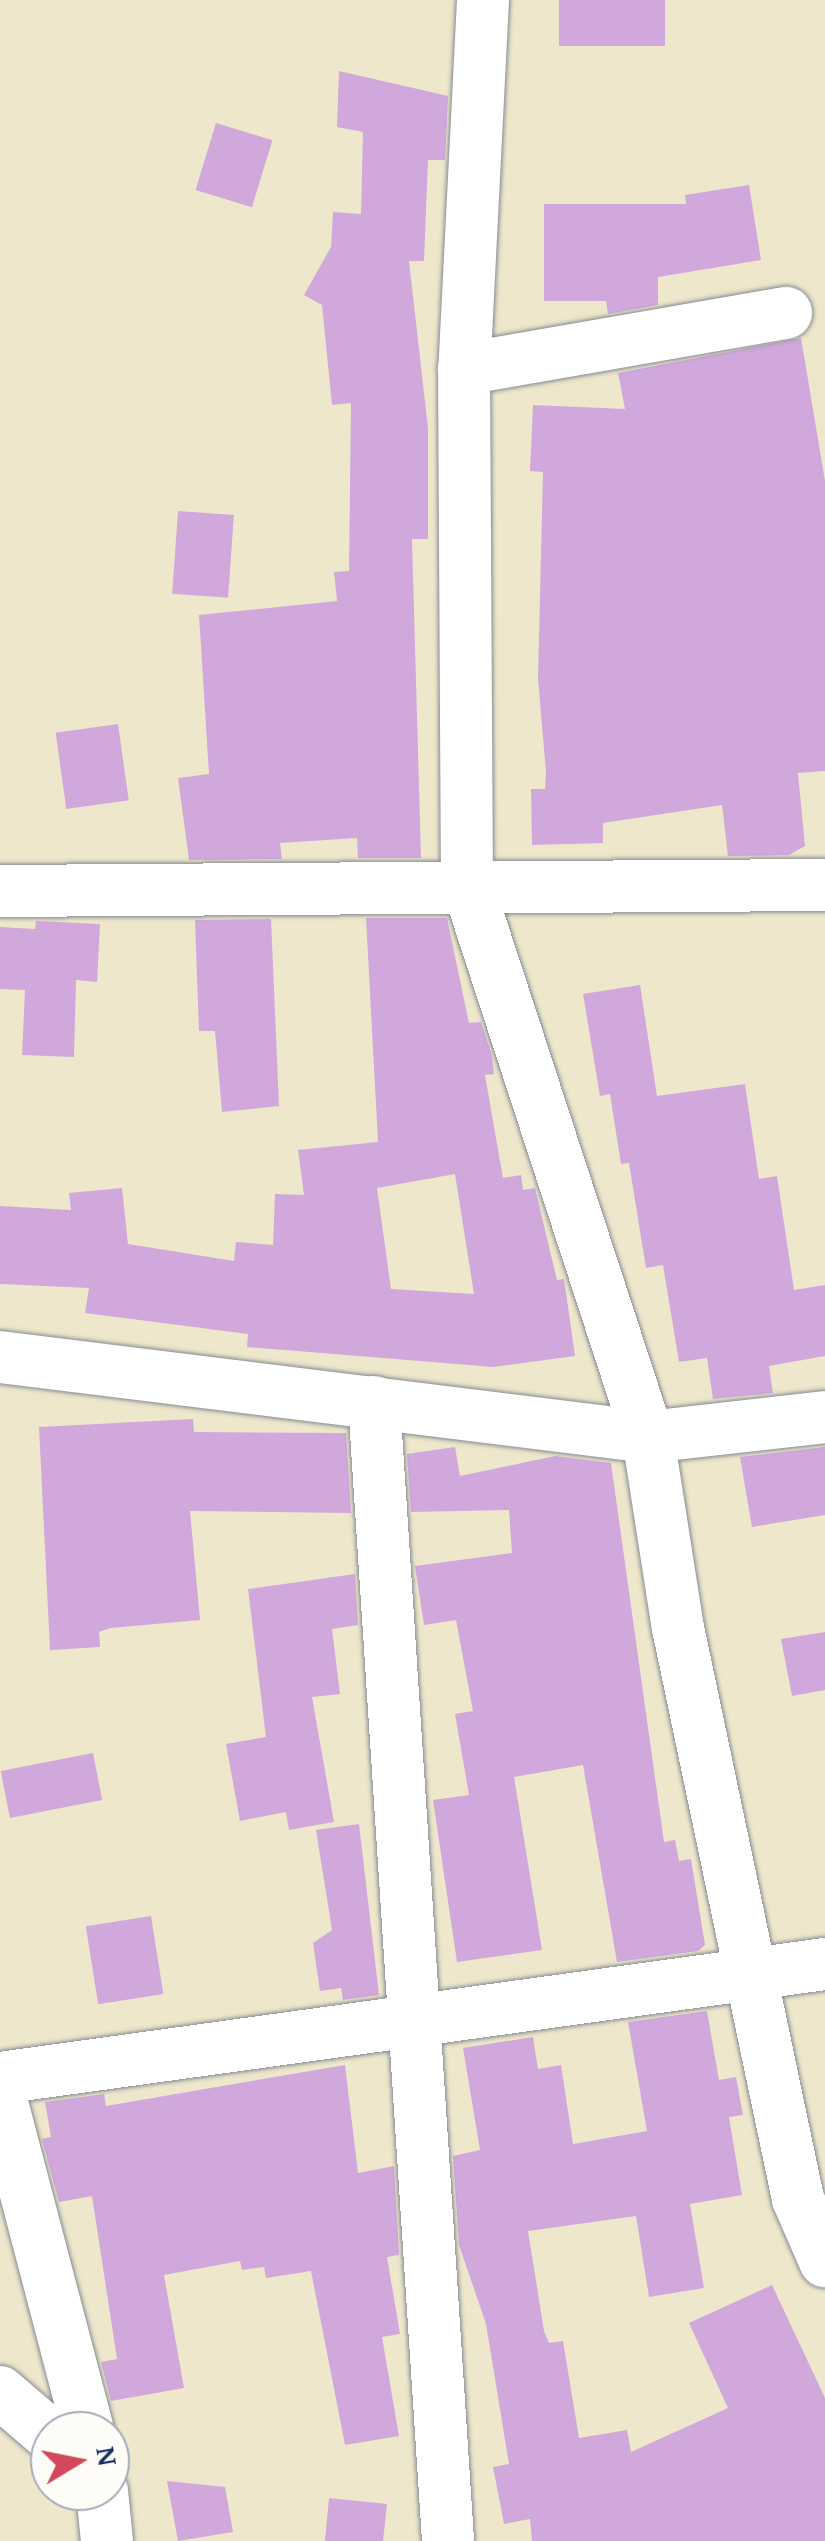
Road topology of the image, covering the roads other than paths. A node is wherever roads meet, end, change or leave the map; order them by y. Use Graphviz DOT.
graph roads {
  1 [pos="483,0"];
  2 [pos="786,313"];
  3 [pos="464,369"];
  4 [pos="468,883"];
  5 [pos="825,885"];
  6 [pos="0,891"];
  7 [pos="0,1357"];
  8 [pos="374,1402"];
  9 [pos="825,1416"];
  10 [pos="648,1437"];
  11 [pos="825,1964"];
  12 [pos="757,1974"];
  13 [pos="416,2021"];
  14 [pos="0,2078"];
  15 [pos="0,2095"];
  16 [pos="825,2260"];
  17 [pos="0,2392"];
  18 [pos="83,2411"];
  19 [pos="30,2418"];
  20 [pos="104,2511"];
  21 [pos="107,2541"];
  22 [pos="448,2541"];
  1 -- 3 [label="street"];
  2 -- 3 [label="street"];
  3 -- 4 [label="street"];
  4 -- 5 [label="street"];
  4 -- 6 [label="street"];
  4 -- 10 [label="street"];
  7 -- 8 [label="street"];
  8 -- 10 [label="street"];
  8 -- 13 [label="street"];
  9 -- 10 [label="street"];
  10 -- 12 [label="street"];
  11 -- 12 [label="street"];
  12 -- 13 [label="street"];
  12 -- 16 [label="street"];
  13 -- 14 [label="street"];
  13 -- 22 [label="street"];
  15 -- 18 [label="street"];
  17 -- 19 [label="street"];
  20 -- 21 [label="street"];
}
